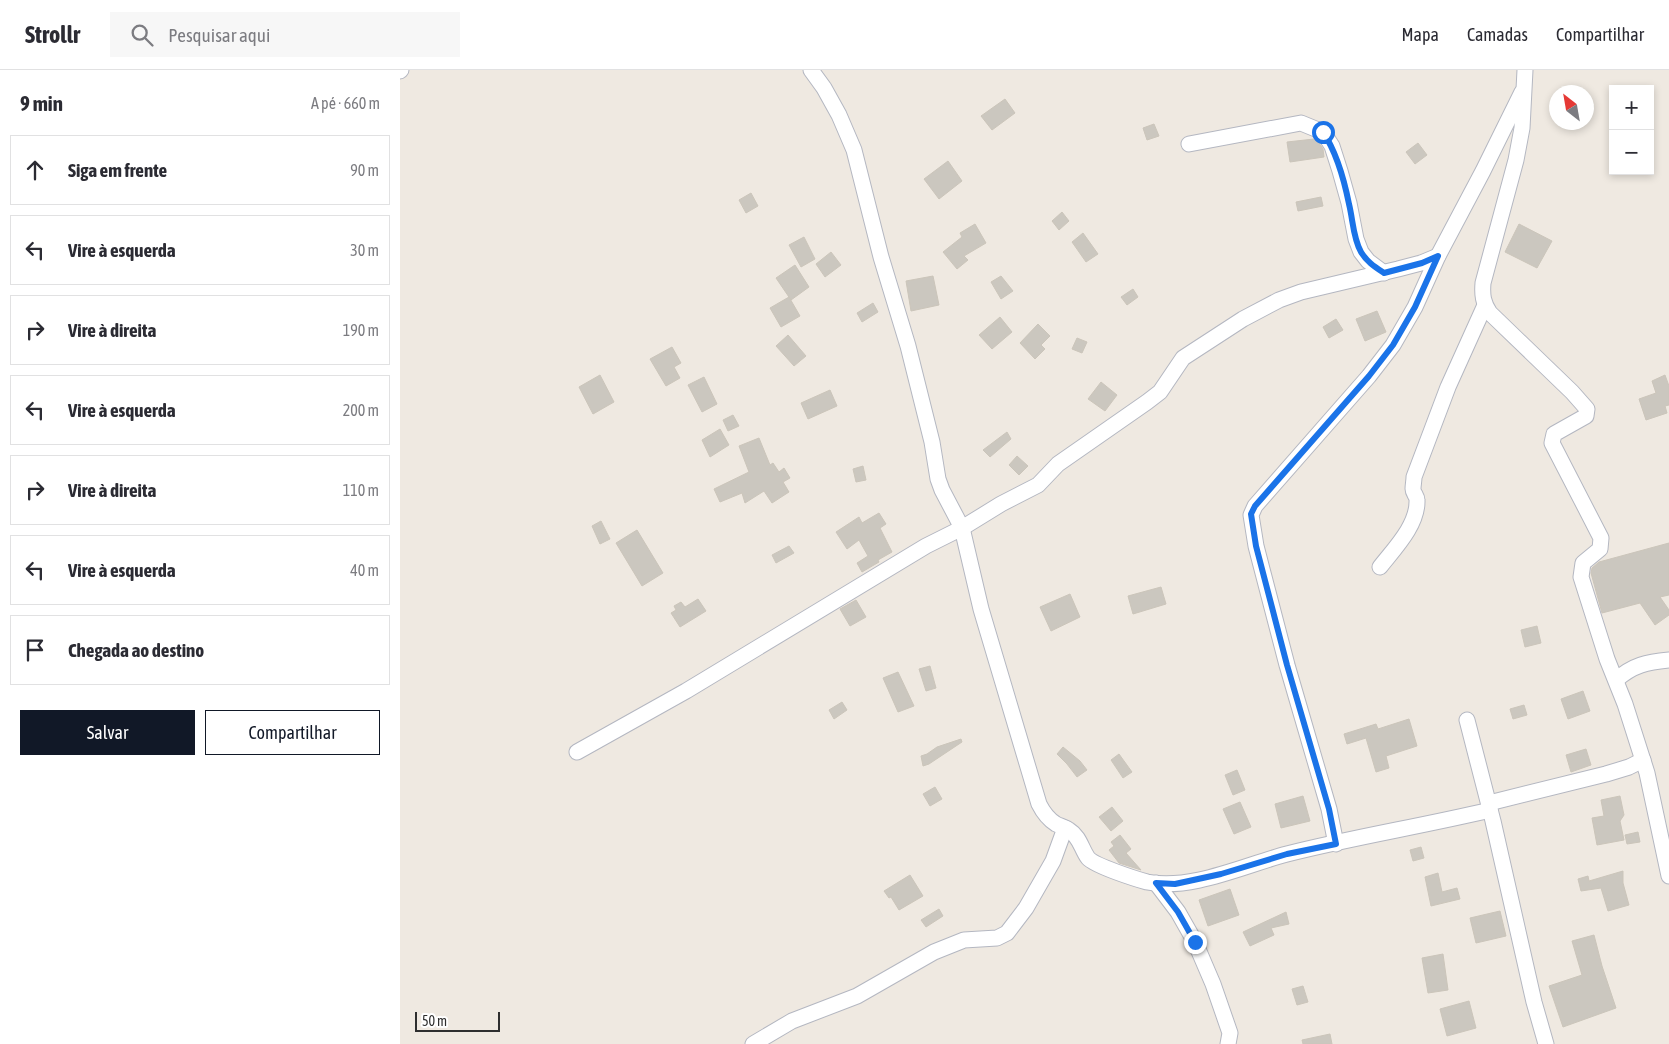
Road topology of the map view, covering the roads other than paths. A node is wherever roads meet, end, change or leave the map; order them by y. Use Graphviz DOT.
graph roads {
  1 [pos="811,70"];
  2 [pos="1525,70"];
  3 [pos="1525,86"];
  4 [pos="1189,144"];
  5 [pos="1438,256"];
  6 [pos="1384,273"];
  7 [pos="1485,305"];
  8 [pos="962,528"];
  9 [pos="1380,567"];
  10 [pos="1669,660"];
  11 [pos="1616,680"];
  12 [pos="1467,720"];
  13 [pos="577,752"];
  14 [pos="1643,760"];
  15 [pos="1490,807"];
  16 [pos="1065,828"];
  17 [pos="1336,844"];
  18 [pos="1669,876"];
  19 [pos="1156,883"];
  20 [pos="753,1044"];
  21 [pos="1228,1044"];
  22 [pos="1546,1044"];
  1 -- 8 [label="street"];
  2 -- 3 [label="street"];
  3 -- 5 [label="street"];
  3 -- 7 [label="street"];
  4 -- 6 [label="street"];
  5 -- 6 [label="street"];
  5 -- 17 [label="street"];
  6 -- 8 [label="street"];
  7 -- 9 [label="street"];
  7 -- 11 [label="street"];
  8 -- 13 [label="street"];
  8 -- 16 [label="street"];
  10 -- 11 [label="street"];
  11 -- 14 [label="street"];
  12 -- 15 [label="street"];
  14 -- 15 [label="street"];
  14 -- 18 [label="street"];
  15 -- 17 [label="street"];
  15 -- 22 [label="street"];
  16 -- 19 [label="street"];
  16 -- 20 [label="street"];
  17 -- 19 [label="street"];
  19 -- 21 [label="street"];
}
